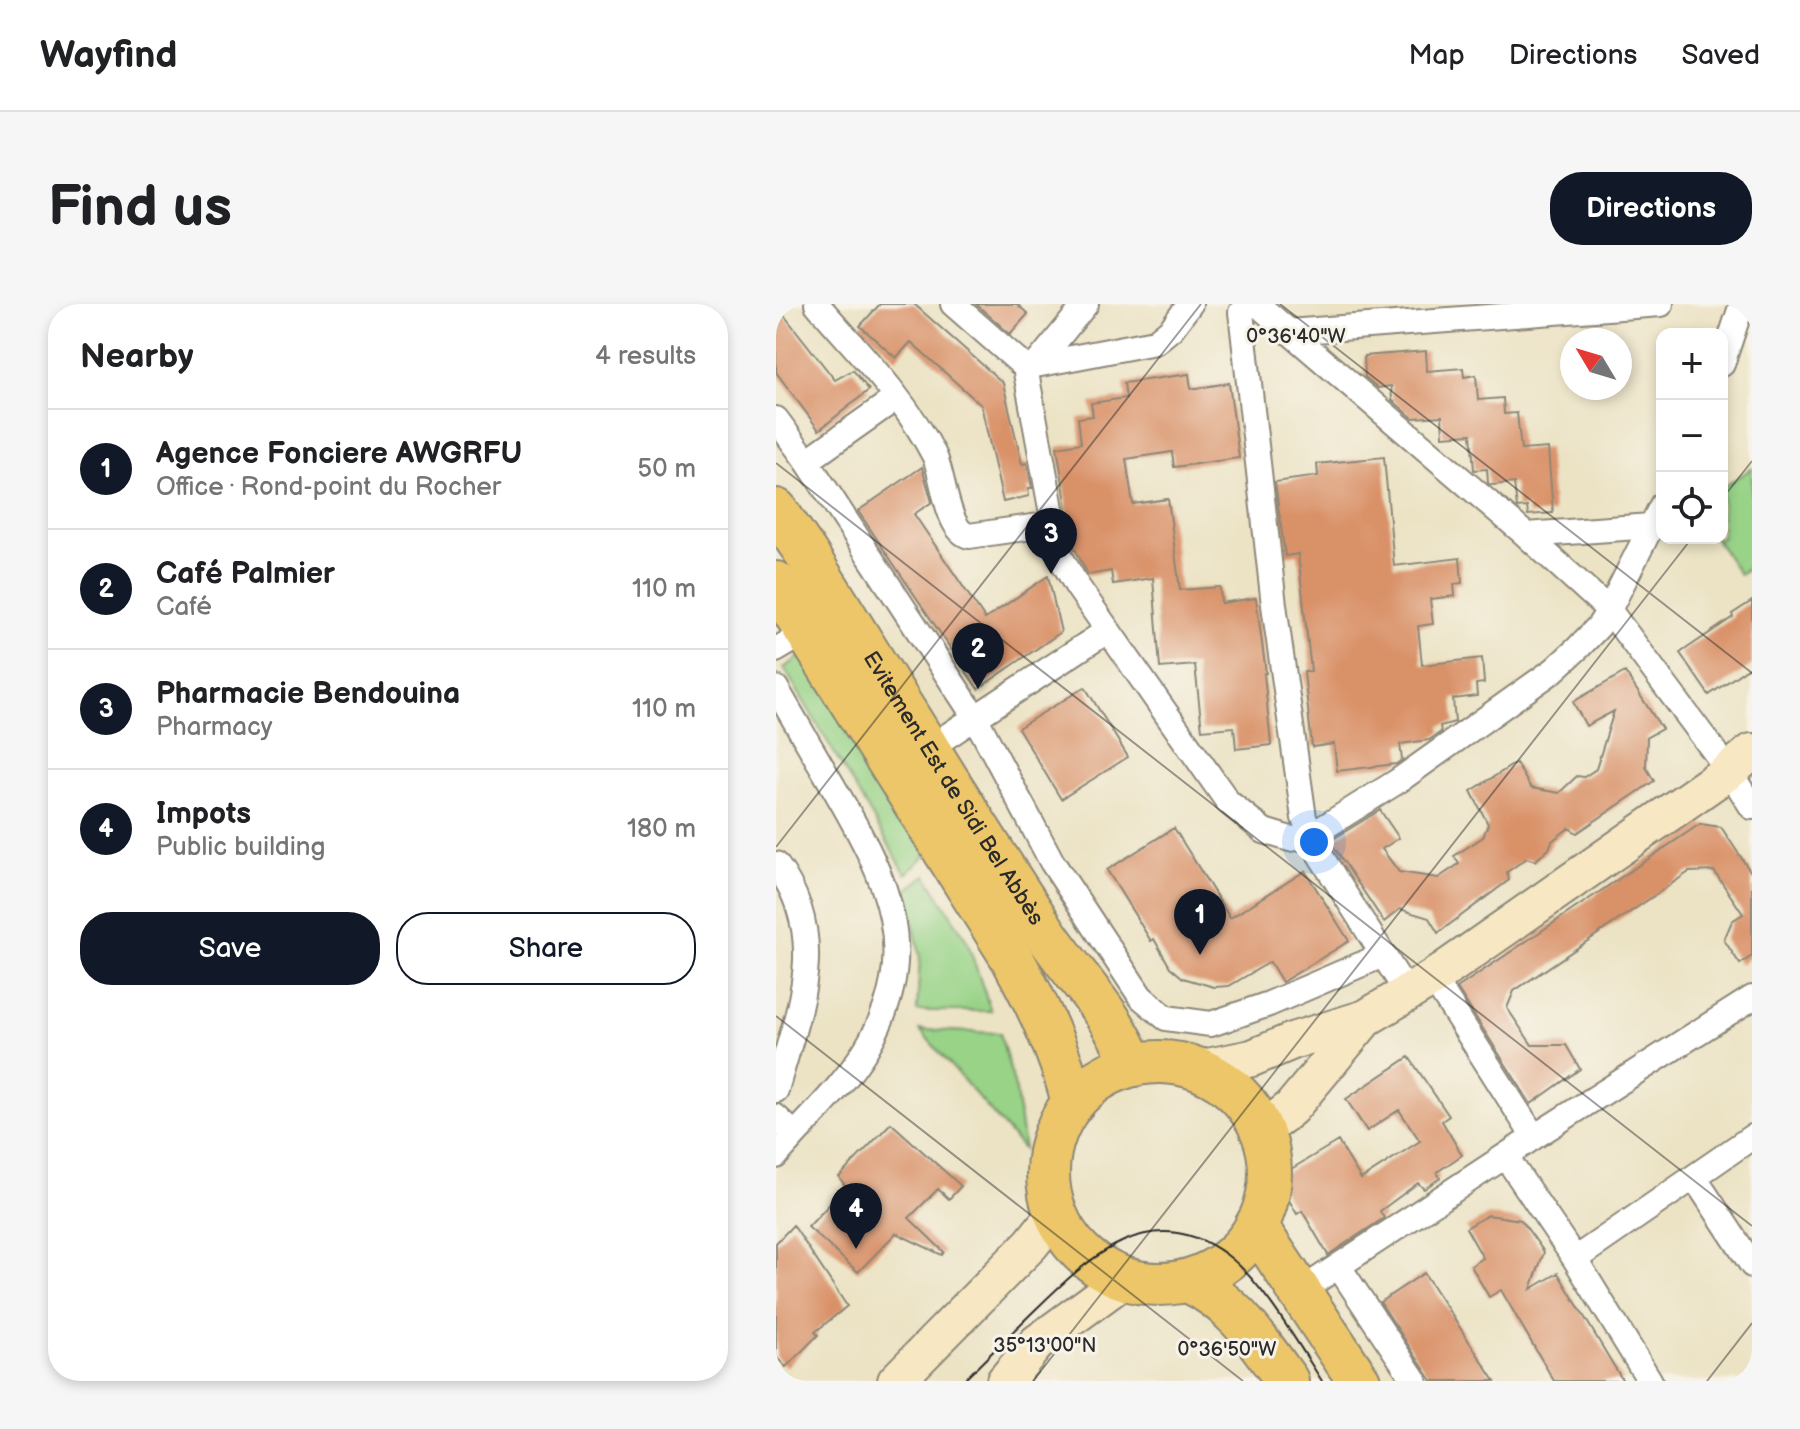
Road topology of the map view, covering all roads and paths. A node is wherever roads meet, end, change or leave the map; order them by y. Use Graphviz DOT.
graph roads {
  1 [pos="953,304"];
  2 [pos="1086,304"];
  3 [pos="1190,304"];
  4 [pos="1661,304"];
  5 [pos="1742,304"];
  6 [pos="1244,306"];
  7 [pos="829,309"];
  8 [pos="1288,332"];
  9 [pos="1728,346"];
  10 [pos="1030,366"];
  11 [pos="896,398"];
  12 [pos="776,419"];
  13 [pos="807,461"];
  14 [pos="776,510"];
  15 [pos="1656,516"];
  16 [pos="1656,518"];
  17 [pos="1053,524"];
  18 [pos="1526,535"];
  19 [pos="776,583"];
  20 [pos="1609,610"];
  21 [pos="1107,631"];
  22 [pos="791,641"];
  23 [pos="776,688"];
  24 [pos="975,717"];
  25 [pos="929,748"];
  26 [pos="1740,762"];
  27 [pos="1752,807"];
  28 [pos="1310,836"];
  29 [pos="776,864"];
  30 [pos="1383,955"];
  31 [pos="1421,986"];
  32 [pos="1752,998"];
  33 [pos="1366,1018"];
  34 [pos="1133,1065"];
  35 [pos="1198,1069"];
  36 [pos="776,1090"];
  37 [pos="1073,1102"];
  38 [pos="776,1117"];
  39 [pos="1262,1131"];
  40 [pos="794,1134"];
  41 [pos="1534,1137"];
  42 [pos="1752,1137"];
  43 [pos="776,1156"];
  44 [pos="1506,1157"];
  45 [pos="1694,1177"];
  46 [pos="1055,1214"];
  47 [pos="1256,1226"];
  48 [pos="1575,1259"];
  49 [pos="1752,1264"];
  50 [pos="1339,1267"];
  51 [pos="1126,1278"];
  52 [pos="1188,1281"];
  53 [pos="1299,1292"];
  54 [pos="896,1381"];
  55 [pos="1005,1381"];
  56 [pos="1287,1381"];
  57 [pos="1359,1381"];
  58 [pos="1415,1381"];
  59 [pos="1650,1381"];
  1 -- 10 [label="street"];
  2 -- 10 [label="street"];
  3 -- 10 [label="street"];
  4 -- 8 [label="street"];
  5 -- 9 [label="street"];
  6 -- 8 [label="street"];
  6 -- 28 [label="street"];
  7 -- 11 [label="street"];
  8 -- 18 [label="street"];
  10 -- 17 [label="street"];
  11 -- 13 [label="street"];
  11 -- 17 [label="street"];
  12 -- 13 [label="street"];
  13 -- 24 [label="street"];
  14 -- 25 [label="highway, Evitement Est de Sidi Bel Abbès"];
  15 -- 18 [label="street"];
  16 -- 20 [label="street"];
  17 -- 21 [label="street"];
  18 -- 20 [label="street"];
  19 -- 22 [label="highway, Evitement Est de Sidi Bel Abbès"];
  20 -- 26 [label="street"];
  20 -- 28 [label="street"];
  21 -- 24 [label="street"];
  21 -- 28 [label="street"];
  22 -- 37 [label="highway, Evitement Est de Sidi Bel Abbès"];
  23 -- 40 [label="street"];
  24 -- 25 [label="street"];
  24 -- 30 [label="street"];
  25 -- 34 [label="highway, Evitement Est de Sidi Bel Abbès"];
  26 -- 27 [label="street"];
  26 -- 31 [label="main road"];
  28 -- 30 [label="street"];
  29 -- 36 [label="street"];
  30 -- 31 [label="street"];
  31 -- 33 [label="main road"];
  31 -- 41 [label="street"];
  32 -- 41 [label="street"];
  33 -- 35 [label="main road"];
  33 -- 39 [label="main road"];
  34 -- 35 [label="highway"];
  34 -- 37 [label="highway"];
  35 -- 39 [label="highway"];
  37 -- 46 [label="highway"];
  38 -- 40 [label="street"];
  39 -- 47 [label="highway"];
  40 -- 43 [label="street"];
  41 -- 44 [label="street"];
  42 -- 45 [label="street"];
  44 -- 48 [label="street"];
  44 -- 50 [label="street"];
  45 -- 48 [label="street"];
  45 -- 49 [label="street"];
  46 -- 51 [label="highway"];
  46 -- 54 [label="main road"];
  47 -- 52 [label="highway"];
  47 -- 53 [label="highway"];
  48 -- 59 [label="street"];
  50 -- 53 [label="street"];
  50 -- 58 [label="street"];
  51 -- 52 [label="highway"];
  51 -- 55 [label="main road"];
  52 -- 56 [label="highway"];
  53 -- 57 [label="highway"];
}
